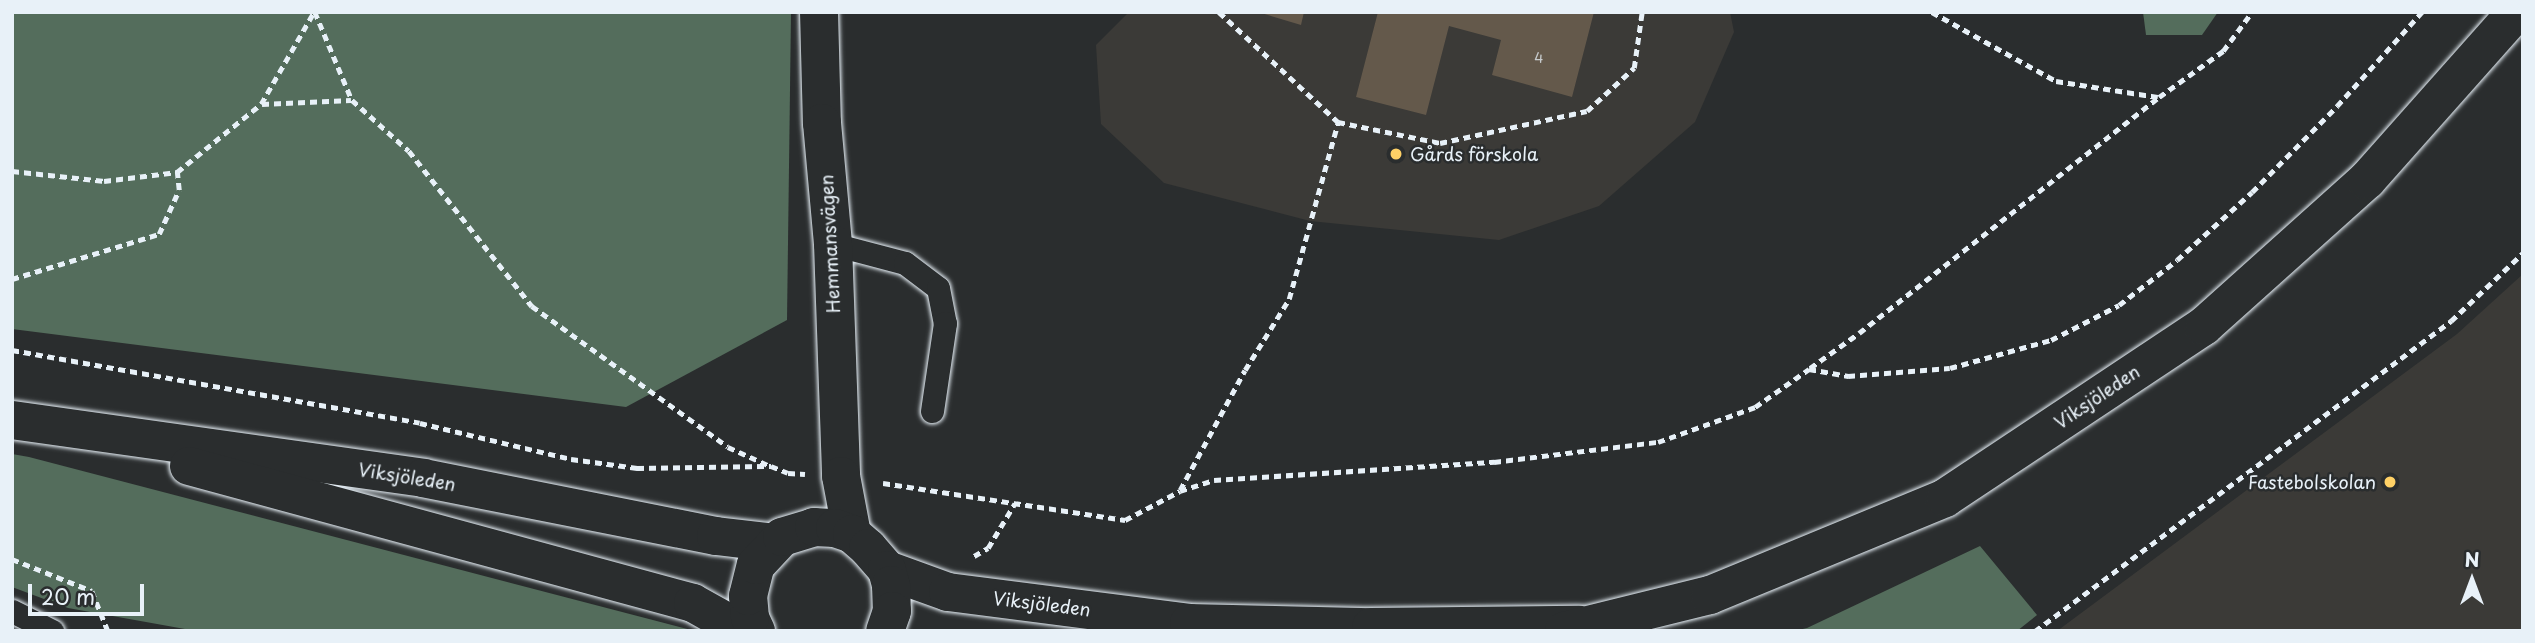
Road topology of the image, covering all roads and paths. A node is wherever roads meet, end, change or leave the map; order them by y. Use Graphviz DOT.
graph roads {
  1 [pos="315,12"];
  2 [pos="819,12"];
  3 [pos="1219,12"];
  4 [pos="1642,12"];
  5 [pos="1932,12"];
  6 [pos="2252,12"];
  7 [pos="2422,12"];
  8 [pos="2516,12"];
  9 [pos="2159,97"];
  10 [pos="352,100"];
  11 [pos="261,104"];
  12 [pos="1338,122"];
  13 [pos="12,172"];
  14 [pos="177,172"];
  15 [pos="833,244"];
  16 [pos="2523,253"];
  17 [pos="12,279"];
  18 [pos="12,350"];
  19 [pos="1809,369"];
  20 [pos="932,411"];
  21 [pos="24,422"];
  22 [pos="771,466"];
  23 [pos="841,476"];
  24 [pos="882,490"];
  25 [pos="1180,491"];
  26 [pos="1015,503"];
  27 [pos="852,534"];
  28 [pos="785,537"];
  29 [pos="12,559"];
  30 [pos="966,560"];
  31 [pos="887,570"];
  32 [pos="12,611"];
  33 [pos="1571,628"];
  34 [pos="52,631"];
  35 [pos="108,631"];
  36 [pos="743,631"];
  37 [pos="756,631"];
  38 [pos="885,631"];
  39 [pos="2035,631"];
  1 -- 10 [label="path"];
  1 -- 11 [label="path"];
  2 -- 15 [label="main road, Hemmansvägen"];
  3 -- 12 [label="path"];
  4 -- 12 [label="path"];
  5 -- 9 [label="path"];
  6 -- 9 [label="path"];
  7 -- 19 [label="path"];
  8 -- 33 [label="main road, Viksjöleden"];
  9 -- 19 [label="path"];
  10 -- 11 [label="path"];
  10 -- 22 [label="path"];
  11 -- 14 [label="path"];
  12 -- 25 [label="path"];
  13 -- 14 [label="path"];
  14 -- 17 [label="path"];
  15 -- 20 [label="lane"];
  15 -- 23 [label="main road, Hemmansvägen"];
  16 -- 39 [label="path"];
  18 -- 22 [label="path"];
  19 -- 25 [label="path"];
  21 -- 28 [label="main road, Viksjöleden"];
  21 -- 36 [label="main road, Viksjöleden"];
  22 -- 23 [label="path"];
  23 -- 27 [label="main road, Hemmansvägen"];
  23 -- 28 [label="main road"];
  24 -- 26 [label="path"];
  25 -- 26 [label="path"];
  26 -- 30 [label="path"];
  27 -- 28 [label="main road, Viksjöleden"];
  27 -- 31 [label="main road"];
  28 -- 37 [label="main road"];
  29 -- 35 [label="path"];
  31 -- 33 [label="main road, Viksjöleden"];
  31 -- 38 [label="main road"];
  32 -- 34 [label="lane"];
}
